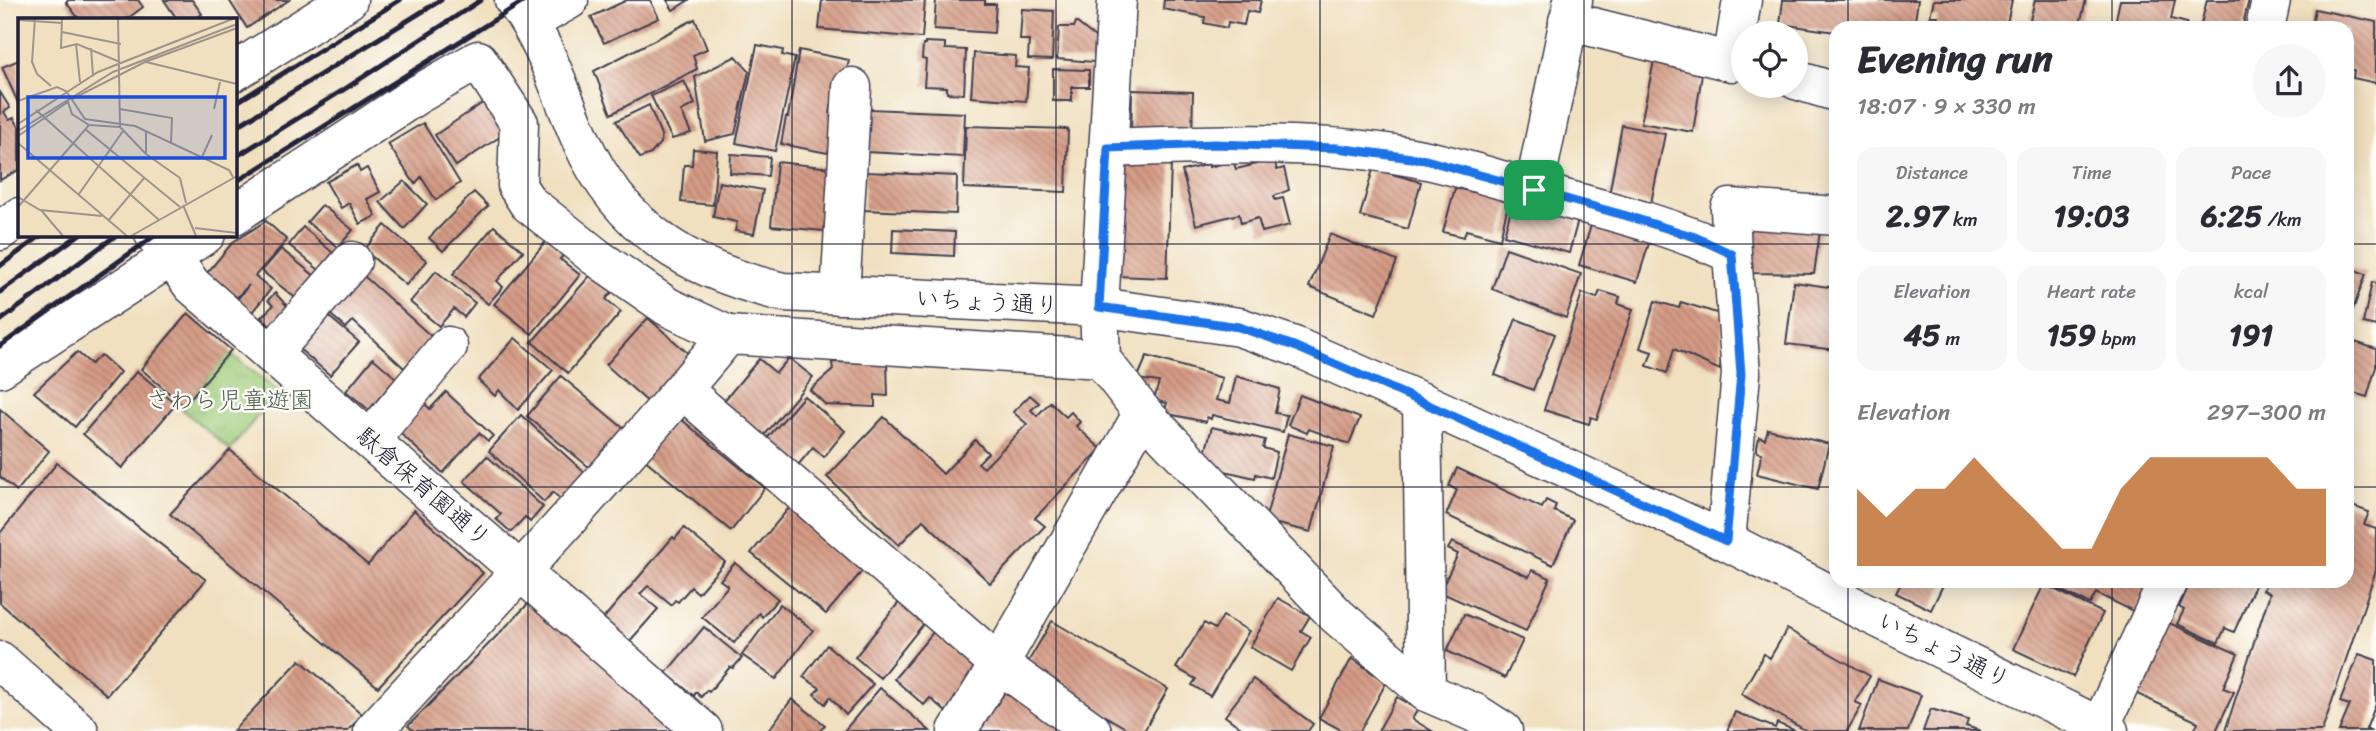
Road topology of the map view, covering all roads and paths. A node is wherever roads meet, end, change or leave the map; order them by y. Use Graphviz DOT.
graph roads {
  1 [pos="348,0"];
  2 [pos="569,0"];
  3 [pos="1117,0"];
  4 [pos="1742,0"];
  5 [pos="2272,0"];
  6 [pos="522,11"];
  7 [pos="1570,11"];
  8 [pos="1741,21"];
  9 [pos="2267,21"];
  10 [pos="1731,62"];
  11 [pos="236,71"];
  12 [pos="1808,84"];
  13 [pos="852,87"];
  14 [pos="1829,90"];
  15 [pos="1108,148"];
  16 [pos="1534,190"];
  17 [pos="236,214"];
  18 [pos="1829,215"];
  19 [pos="18,218"];
  20 [pos="0,231"];
  21 [pos="199,236"];
  22 [pos="163,246"];
  23 [pos="1732,254"];
  24 [pos="352,261"];
  25 [pos="839,295"];
  26 [pos="1099,307"];
  27 [pos="727,335"];
  28 [pos="448,346"];
  29 [pos="271,354"];
  30 [pos="1101,359"];
  31 [pos="0,368"];
  32 [pos="682,390"];
  33 [pos="1422,402"];
  34 [pos="1143,413"];
  35 [pos="370,440"];
  36 [pos="1726,541"];
  37 [pos="520,572"];
  38 [pos="1829,583"];
  39 [pos="2165,588"];
  40 [pos="1852,592"];
  41 [pos="0,661"];
  42 [pos="999,664"];
  43 [pos="1426,692"];
  44 [pos="1480,725"];
  45 [pos="384,727"];
  46 [pos="2104,729"];
  47 [pos="79,731"];
  48 [pos="703,731"];
  49 [pos="957,731"];
  50 [pos="1092,731"];
  1 -- 11 [label="street"];
  2 -- 6 [label="street"];
  3 -- 15 [label="street"];
  4 -- 8 [label="street"];
  5 -- 9 [label="street"];
  6 -- 25 [label="street, いちょう通り"];
  7 -- 10 [label="street"];
  7 -- 16 [label="street"];
  12 -- 14 [label="street"];
  13 -- 25 [label="street"];
  15 -- 16 [label="street"];
  15 -- 26 [label="street"];
  16 -- 23 [label="street"];
  17 -- 27 [label="street"];
  18 -- 23 [label="street"];
  19 -- 20 [label="street"];
  21 -- 22 [label="street"];
  22 -- 29 [label="street, 駄倉保育園通り"];
  22 -- 31 [label="street"];
  23 -- 36 [label="street"];
  24 -- 29 [label="street"];
  25 -- 26 [label="street, いちょう通り"];
  26 -- 30 [label="street"];
  26 -- 33 [label="street, いちょう通り"];
  27 -- 30 [label="street"];
  27 -- 32 [label="street"];
  28 -- 35 [label="street"];
  29 -- 35 [label="street, 駄倉保育園通り"];
  30 -- 34 [label="street"];
  32 -- 37 [label="street"];
  32 -- 42 [label="street"];
  33 -- 36 [label="street, いちょう通り"];
  33 -- 43 [label="street"];
  34 -- 42 [label="street"];
  34 -- 43 [label="street"];
  35 -- 37 [label="street, 駄倉保育園通り"];
  36 -- 38 [label="street, いちょう通り"];
  37 -- 45 [label="street"];
  37 -- 48 [label="street, 駄倉保育園通り"];
  39 -- 46 [label="street"];
  40 -- 46 [label="street, いちょう通り"];
  41 -- 47 [label="street"];
  42 -- 49 [label="street"];
  42 -- 50 [label="street"];
  43 -- 44 [label="street"];
}
